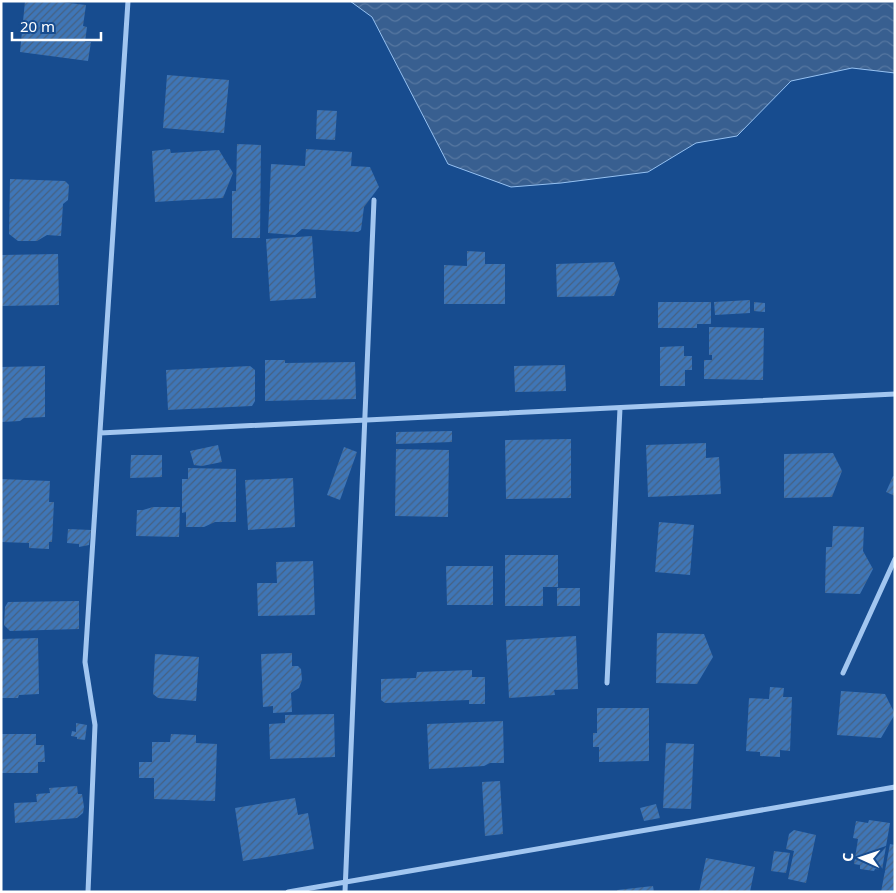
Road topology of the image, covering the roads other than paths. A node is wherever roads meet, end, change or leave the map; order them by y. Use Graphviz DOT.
graph roads {
  1 [pos="128,1"];
  2 [pos="374,200"];
  3 [pos="895,394"];
  4 [pos="620,408"];
  5 [pos="365,420"];
  6 [pos="100,433"];
  7 [pos="895,559"];
  8 [pos="843,672"];
  9 [pos="607,683"];
  10 [pos="895,787"];
  11 [pos="346,882"];
  12 [pos="88,892"];
  13 [pos="288,892"];
  14 [pos="345,892"];
  1 -- 6 [label="street"];
  2 -- 5 [label="street"];
  3 -- 4 [label="street"];
  4 -- 5 [label="street"];
  4 -- 9 [label="street"];
  5 -- 6 [label="street"];
  5 -- 11 [label="street"];
  6 -- 12 [label="street"];
  7 -- 8 [label="street"];
  10 -- 11 [label="street"];
  11 -- 13 [label="street"];
  11 -- 14 [label="street"];
}
